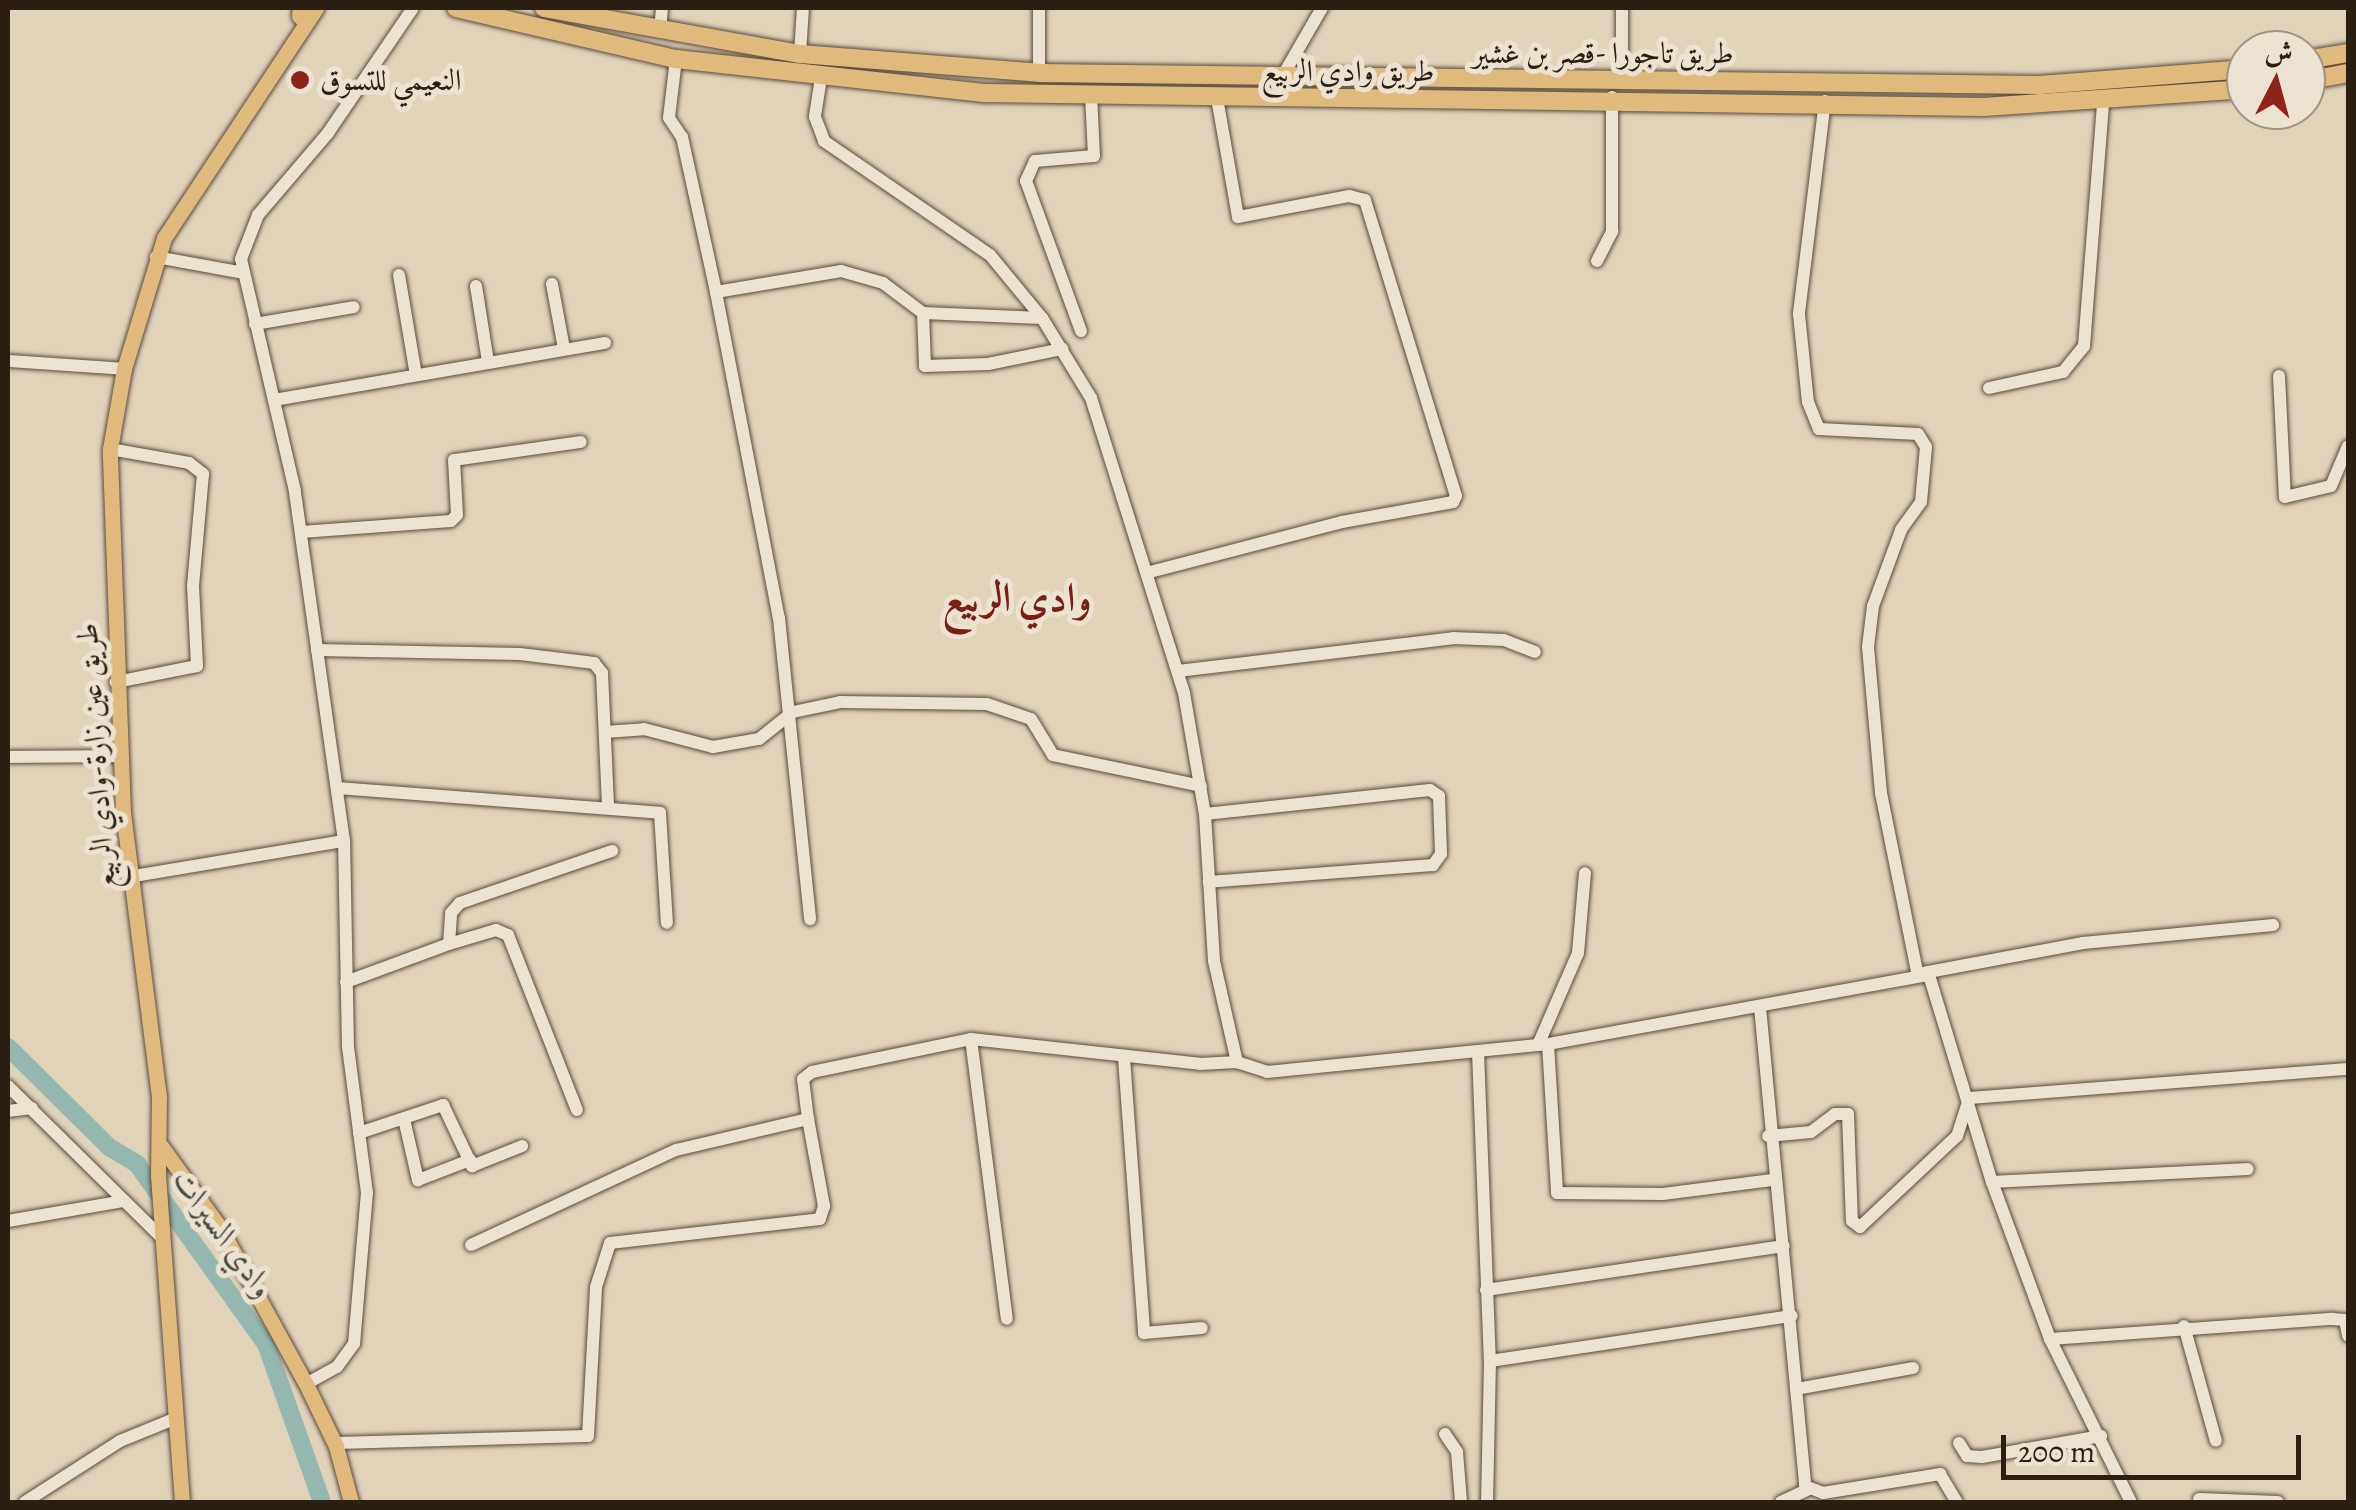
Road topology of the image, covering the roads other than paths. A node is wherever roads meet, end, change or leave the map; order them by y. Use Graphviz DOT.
graph roads {
  1 [pos="413,8"];
  2 [pos="456,8"];
  3 [pos="544,8"];
  4 [pos="662,8"];
  5 [pos="803,8"];
  6 [pos="1039,8"];
  7 [pos="1322,8"];
  8 [pos="1622,8"];
  9 [pos="306,10"];
  10 [pos="660,31"];
  11 [pos="800,54"];
  12 [pos="676,58"];
  13 [pos="2226,71"];
  14 [pos="1039,73"];
  15 [pos="1282,77"];
  16 [pos="820,78"];
  17 [pos="1617,89"];
  18 [pos="2226,91"];
  19 [pos="1091,95"];
  20 [pos="1218,98"];
  21 [pos="1826,102"];
  22 [pos="2103,102"];
  23 [pos="156,257"];
  24 [pos="1596,261"];
  25 [pos="244,272"];
  26 [pos="399,275"];
  27 [pos="552,284"];
  28 [pos="476,286"];
  29 [pos="716,292"];
  30 [pos="354,307"];
  31 [pos="922,313"];
  32 [pos="1042,318"];
  33 [pos="255,324"];
  34 [pos="1081,331"];
  35 [pos="605,343"];
  36 [pos="564,349"];
  37 [pos="1062,349"];
  38 [pos="8,362"];
  39 [pos="488,362"];
  40 [pos="124,370"];
  41 [pos="416,375"];
  42 [pos="2279,376"];
  43 [pos="1989,388"];
  44 [pos="274,400"];
  45 [pos="581,442"];
  46 [pos="2348,446"];
  47 [pos="110,449"];
  48 [pos="301,532"];
  49 [pos="1150,572"];
  50 [pos="317,650"];
  51 [pos="1535,652"];
  52 [pos="1178,672"];
  53 [pos="116,682"];
  54 [pos="793,712"];
  55 [pos="605,732"];
  56 [pos="120,756"];
  57 [pos="8,757"];
  58 [pos="1201,786"];
  59 [pos="336,788"];
  60 [pos="608,806"];
  61 [pos="1205,814"];
  62 [pos="344,841"];
  63 [pos="612,852"];
  64 [pos="1585,873"];
  65 [pos="128,876"];
  66 [pos="1209,882"];
  67 [pos="810,919"];
  68 [pos="667,922"];
  69 [pos="2273,925"];
  70 [pos="450,944"];
  71 [pos="1920,972"];
  72 [pos="346,982"];
  73 [pos="1760,1007"];
  74 [pos="971,1039"];
  75 [pos="1543,1044"];
  76 [pos="1478,1052"];
  77 [pos="1124,1058"];
  78 [pos="1237,1062"];
  79 [pos="2348,1069"];
  80 [pos="8,1086"];
  81 [pos="1969,1098"];
  82 [pos="32,1108"];
  83 [pos="577,1110"];
  84 [pos="8,1111"];
  85 [pos="404,1119"];
  86 [pos="808,1119"];
  87 [pos="359,1133"];
  88 [pos="1768,1136"];
  89 [pos="161,1146"];
  90 [pos="522,1146"];
  91 [pos="470,1160"];
  92 [pos="2248,1169"];
  93 [pos="1772,1180"];
  94 [pos="1992,1182"];
  95 [pos="124,1200"];
  96 [pos="8,1220"];
  97 [pos="162,1238"];
  98 [pos="471,1245"];
  99 [pos="1784,1246"];
  100 [pos="1486,1290"];
  101 [pos="1792,1316"];
  102 [pos="1007,1319"];
  103 [pos="2347,1320"];
  104 [pos="2184,1326"];
  105 [pos="1202,1328"];
  106 [pos="2348,1336"];
  107 [pos="2050,1339"];
  108 [pos="1490,1361"];
  109 [pos="1913,1368"];
  110 [pos="306,1384"];
  111 [pos="1796,1390"];
  112 [pos="174,1419"];
  113 [pos="1445,1434"];
  114 [pos="2101,1436"];
  115 [pos="2216,1441"];
  116 [pos="334,1442"];
  117 [pos="1959,1443"];
  118 [pos="1807,1490"];
  119 [pos="2199,1499"];
  120 [pos="25,1502"];
  121 [pos="182,1502"];
  122 [pos="351,1502"];
  123 [pos="1461,1502"];
  124 [pos="1486,1502"];
  125 [pos="1781,1502"];
  126 [pos="1957,1502"];
  127 [pos="2132,1502"];
  128 [pos="2278,1502"];
  1 -- 25 [label="street"];
  2 -- 12 [label="highway, طريق وادي الربيع"];
  3 -- 10 [label="highway, طريق تاجورا -قصر بن غشير"];
  4 -- 10 [label="street"];
  5 -- 11 [label="street"];
  6 -- 14 [label="street"];
  7 -- 15 [label="street"];
  8 -- 17 [label="street"];
  9 -- 23 [label="main road, طريق عين زارة-وادي الربيع"];
  10 -- 11 [label="highway, طريق تاجورا -قصر بن غشير"];
  11 -- 14 [label="highway, طريق تاجورا -قصر بن غشير"];
  12 -- 16 [label="highway, طريق وادي الربيع"];
  12 -- 29 [label="street"];
  13 -- 17 [label="highway, طريق تاجورا -قصر بن غشير"];
  14 -- 15 [label="highway, طريق تاجورا -قصر بن غشير"];
  15 -- 17 [label="highway, طريق تاجورا -قصر بن غشير"];
  16 -- 19 [label="highway, طريق وادي الربيع"];
  16 -- 32 [label="street"];
  17 -- 20 [label="highway, طريق وادي الربيع"];
  17 -- 21 [label="highway, طريق وادي الربيع"];
  17 -- 24 [label="street"];
  18 -- 22 [label="highway, طريق وادي الربيع"];
  19 -- 20 [label="highway, طريق وادي الربيع"];
  19 -- 34 [label="street"];
  20 -- 49 [label="street"];
  21 -- 22 [label="highway, طريق وادي الربيع"];
  21 -- 71 [label="street"];
  22 -- 43 [label="street"];
  23 -- 25 [label="street"];
  23 -- 40 [label="main road, طريق عين زارة-وادي الربيع"];
  25 -- 33 [label="street"];
  26 -- 41 [label="street"];
  27 -- 36 [label="street"];
  28 -- 39 [label="street"];
  29 -- 31 [label="street"];
  29 -- 54 [label="street"];
  30 -- 33 [label="street"];
  31 -- 32 [label="street"];
  31 -- 37 [label="street"];
  32 -- 37 [label="street"];
  33 -- 44 [label="street"];
  35 -- 36 [label="street"];
  36 -- 39 [label="street"];
  37 -- 49 [label="street"];
  38 -- 40 [label="street"];
  39 -- 41 [label="street"];
  40 -- 47 [label="main road, طريق عين زارة-وادي الربيع"];
  41 -- 44 [label="street"];
  42 -- 46 [label="street"];
  44 -- 48 [label="street"];
  45 -- 48 [label="street"];
  47 -- 53 [label="main road, طريق عين زارة-وادي الربيع"];
  47 -- 53 [label="street"];
  48 -- 50 [label="street"];
  49 -- 52 [label="street"];
  50 -- 55 [label="street"];
  50 -- 59 [label="street"];
  51 -- 52 [label="street"];
  52 -- 58 [label="street"];
  53 -- 56 [label="main road, طريق عين زارة-وادي الربيع"];
  54 -- 55 [label="street"];
  54 -- 58 [label="street"];
  54 -- 67 [label="street"];
  55 -- 60 [label="street"];
  56 -- 57 [label="street"];
  56 -- 65 [label="main road, طريق عين زارة-وادي الربيع"];
  58 -- 61 [label="street"];
  59 -- 60 [label="street"];
  59 -- 62 [label="street"];
  60 -- 68 [label="street"];
  61 -- 66 [label="street"];
  61 -- 66 [label="street"];
  62 -- 65 [label="street"];
  62 -- 72 [label="street"];
  63 -- 70 [label="street"];
  64 -- 75 [label="street"];
  65 -- 89 [label="main road, طريق عين زارة-وادي الربيع"];
  66 -- 78 [label="street"];
  69 -- 71 [label="street"];
  70 -- 72 [label="street"];
  70 -- 83 [label="street"];
  71 -- 73 [label="street"];
  71 -- 81 [label="street"];
  72 -- 87 [label="street"];
  73 -- 75 [label="street"];
  73 -- 88 [label="street"];
  74 -- 77 [label="street"];
  74 -- 86 [label="street"];
  74 -- 102 [label="street"];
  75 -- 76 [label="street"];
  75 -- 93 [label="street"];
  76 -- 78 [label="street"];
  76 -- 100 [label="street"];
  77 -- 78 [label="street"];
  77 -- 105 [label="street"];
  79 -- 81 [label="street"];
  80 -- 82 [label="street"];
  81 -- 88 [label="street"];
  81 -- 94 [label="street"];
  82 -- 84 [label="street"];
  82 -- 95 [label="street"];
  85 -- 87 [label="street"];
  85 -- 91 [label="street"];
  85 -- 91 [label="street"];
  86 -- 98 [label="street"];
  86 -- 116 [label="street"];
  87 -- 110 [label="street"];
  88 -- 93 [label="street"];
  89 -- 97 [label="main road, طريق عين زارة-وادي الربيع"];
  89 -- 110 [label="main road"];
  90 -- 91 [label="street"];
  92 -- 94 [label="street"];
  93 -- 99 [label="street"];
  94 -- 107 [label="street"];
  95 -- 96 [label="street"];
  95 -- 97 [label="street"];
  97 -- 112 [label="main road, طريق عين زارة-وادي الربيع"];
  99 -- 100 [label="street"];
  99 -- 101 [label="street"];
  100 -- 108 [label="street"];
  101 -- 108 [label="street"];
  101 -- 111 [label="street"];
  103 -- 104 [label="street"];
  103 -- 106 [label="street"];
  104 -- 107 [label="street"];
  104 -- 115 [label="street"];
  107 -- 114 [label="street"];
  108 -- 124 [label="street"];
  109 -- 111 [label="street"];
  110 -- 116 [label="main road"];
  111 -- 118 [label="street"];
  112 -- 120 [label="street"];
  112 -- 121 [label="main road, طريق عين زارة-وادي الربيع"];
  113 -- 123 [label="street"];
  114 -- 117 [label="street"];
  114 -- 127 [label="street"];
  116 -- 122 [label="main road"];
  118 -- 125 [label="street"];
  118 -- 126 [label="street"];
  119 -- 128 [label="street"];
}
